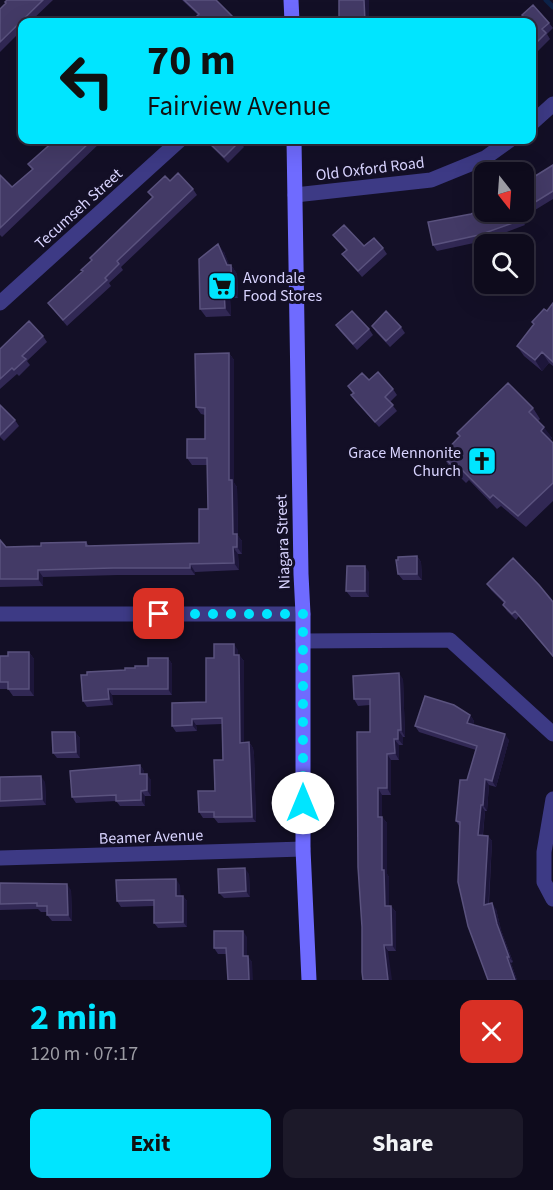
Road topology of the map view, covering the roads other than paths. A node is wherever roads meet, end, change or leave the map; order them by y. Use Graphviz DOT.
graph roads {
  1 [pos="291,0"];
  2 [pos="292,18"];
  3 [pos="553,104"];
  4 [pos="536,119"];
  5 [pos="176,144"];
  6 [pos="294,144"];
  7 [pos="504,144"];
  8 [pos="295,195"];
  9 [pos="0,303"];
  10 [pos="0,614"];
  11 [pos="303,614"];
  12 [pos="303,641"];
  13 [pos="553,734"];
  14 [pos="553,799"];
  15 [pos="303,849"];
  16 [pos="0,858"];
  17 [pos="553,899"];
  18 [pos="309,980"];
  1 -- 2 [label="main road"];
  3 -- 4 [label="street"];
  5 -- 9 [label="street, Tecumseh Street"];
  6 -- 8 [label="main road, Niagara Street"];
  7 -- 8 [label="street, Old Oxford Road"];
  8 -- 11 [label="main road, Niagara Street"];
  10 -- 11 [label="street"];
  11 -- 12 [label="main road, Niagara Street"];
  12 -- 13 [label="street"];
  12 -- 15 [label="main road, Niagara Street"];
  14 -- 17 [label="street"];
  15 -- 16 [label="street, Beamer Avenue"];
  15 -- 18 [label="main road, Niagara Street"];
}
